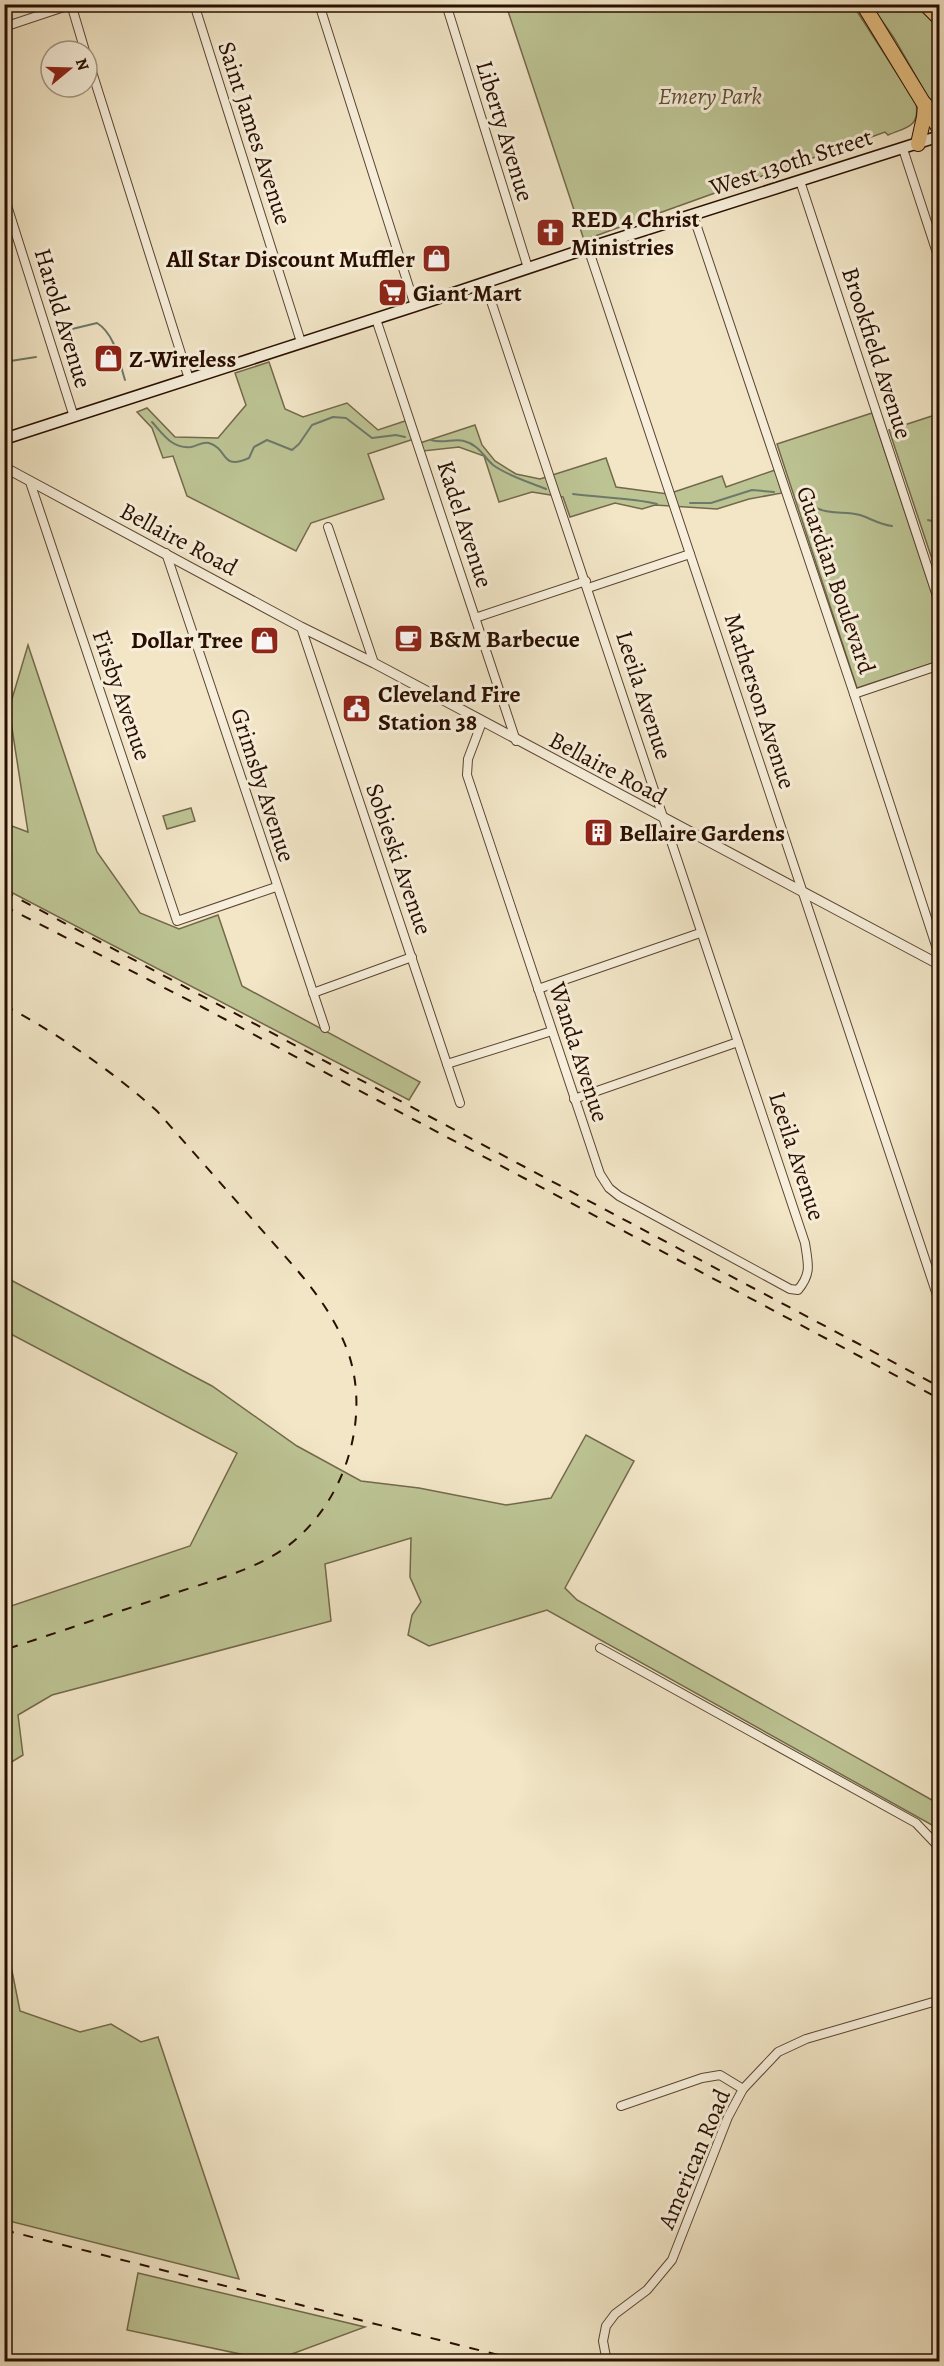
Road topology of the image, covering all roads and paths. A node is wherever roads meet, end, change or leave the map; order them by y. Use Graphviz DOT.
graph roads {
  1 [pos="194,4"];
  2 [pos="319,4"];
  3 [pos="446,4"];
  4 [pos="863,4"];
  5 [pos="925,4"];
  6 [pos="72,5"];
  7 [pos="939,19"];
  8 [pos="4,27"];
  9 [pos="82,39"];
  10 [pos="99,94"];
  11 [pos="925,104"];
  12 [pos="939,130"];
  13 [pos="939,136"];
  14 [pos="918,144"];
  15 [pos="903,149"];
  16 [pos="800,181"];
  17 [pos="4,196"];
  18 [pos="693,215"];
  19 [pos="588,248"];
  20 [pos="939,262"];
  21 [pos="528,268"];
  22 [pos="485,283"];
  23 [pos="415,306"];
  24 [pos="376,319"];
  25 [pos="301,342"];
  26 [pos="189,378"];
  27 [pos="74,417"];
  28 [pos="4,439"];
  29 [pos="4,467"];
  30 [pos="30,482"];
  31 [pos="328,527"];
  32 [pos="166,553"];
  33 [pos="690,554"];
  34 [pos="587,585"];
  35 [pos="939,605"];
  36 [pos="475,618"];
  37 [pos="301,627"];
  38 [pos="374,663"];
  39 [pos="939,665"];
  40 [pos="854,694"];
  41 [pos="482,722"];
  42 [pos="516,741"];
  43 [pos="663,819"];
  44 [pos="276,887"];
  45 [pos="802,892"];
  46 [pos="700,933"];
  47 [pos="412,957"];
  48 [pos="939,958"];
  49 [pos="939,965"];
  50 [pos="538,989"];
  51 [pos="313,993"];
  52 [pos="325,1028"];
  53 [pos="552,1031"];
  54 [pos="738,1042"];
  55 [pos="447,1064"];
  56 [pos="574,1099"];
  57 [pos="460,1103"];
  58 [pos="798,1290"];
  59 [pos="939,1304"];
  60 [pos="600,1648"];
  61 [pos="939,1853"];
  62 [pos="939,2000"];
  63 [pos="743,2089"];
  64 [pos="621,2106"];
  65 [pos="607,2361"];
  1 -- 25 [label="street, Saint James Avenue"];
  2 -- 23 [label="street"];
  3 -- 21 [label="street, Liberty Avenue"];
  4 -- 11 [label="highway"];
  5 -- 7 [label="highway"];
  6 -- 8 [label="street"];
  6 -- 9 [label="street"];
  10 -- 26 [label="street"];
  11 -- 12 [label="highway"];
  11 -- 14 [label="highway"];
  13 -- 14 [label="main road, West 130th Street"];
  14 -- 15 [label="main road, West 130th Street"];
  15 -- 16 [label="main road, West 130th Street"];
  15 -- 20 [label="street"];
  16 -- 18 [label="main road, West 130th Street"];
  16 -- 35 [label="street, Brookfield Avenue"];
  17 -- 27 [label="street, Harold Avenue"];
  18 -- 19 [label="main road, West 130th Street"];
  18 -- 40 [label="street, Guardian Boulevard"];
  19 -- 21 [label="main road, West 130th Street"];
  19 -- 33 [label="street, Matherson Avenue"];
  21 -- 22 [label="main road, West 130th Street"];
  22 -- 23 [label="main road, West 130th Street"];
  22 -- 34 [label="street, Leeila Avenue"];
  23 -- 24 [label="main road, West 130th Street"];
  24 -- 25 [label="main road, West 130th Street"];
  24 -- 36 [label="street, Kadel Avenue"];
  25 -- 26 [label="main road, West 130th Street"];
  26 -- 27 [label="main road, West 130th Street"];
  27 -- 28 [label="main road, West 130th Street"];
  29 -- 30 [label="street, Bellaire Road"];
  30 -- 32 [label="street, Bellaire Road"];
  30 -- 44 [label="street, Firsby Avenue"];
  31 -- 38 [label="street"];
  32 -- 37 [label="street, Bellaire Road"];
  32 -- 44 [label="street, Grimsby Avenue"];
  33 -- 34 [label="street"];
  33 -- 45 [label="street, Matherson Avenue"];
  34 -- 36 [label="street"];
  34 -- 43 [label="street, Leeila Avenue"];
  36 -- 42 [label="street, Kadel Avenue"];
  37 -- 38 [label="street, Bellaire Road"];
  37 -- 47 [label="street, Sobieski Avenue"];
  38 -- 41 [label="street, Bellaire Road"];
  39 -- 40 [label="street"];
  40 -- 48 [label="street, Guardian Boulevard"];
  41 -- 42 [label="street, Bellaire Road"];
  41 -- 50 [label="street, Wanda Avenue"];
  42 -- 43 [label="street, Bellaire Road"];
  43 -- 45 [label="street, Bellaire Road"];
  43 -- 46 [label="street, Leeila Avenue"];
  44 -- 51 [label="street, Grimsby Avenue"];
  45 -- 49 [label="street, Bellaire Road"];
  45 -- 59 [label="street, Matherson Avenue"];
  46 -- 50 [label="street"];
  46 -- 54 [label="street, Leeila Avenue"];
  47 -- 51 [label="street"];
  47 -- 55 [label="street, Sobieski Avenue"];
  50 -- 53 [label="street, Wanda Avenue"];
  51 -- 52 [label="street, Grimsby Avenue"];
  53 -- 55 [label="street"];
  53 -- 56 [label="street, Wanda Avenue"];
  54 -- 56 [label="street"];
  54 -- 58 [label="street, Leeila Avenue"];
  55 -- 57 [label="street, Sobieski Avenue"];
  56 -- 58 [label="street, Wanda Avenue"];
  60 -- 61 [label="street"];
  62 -- 63 [label="street, American Road"];
  63 -- 64 [label="street"];
  63 -- 65 [label="street, American Road"];
}
